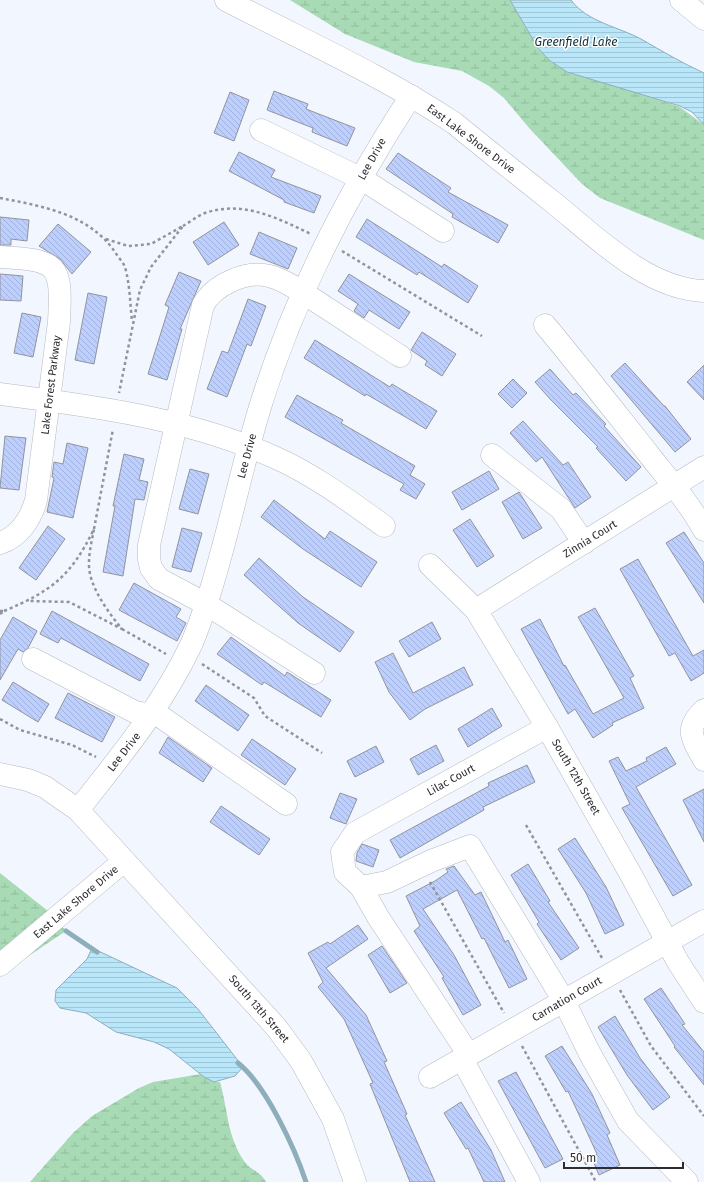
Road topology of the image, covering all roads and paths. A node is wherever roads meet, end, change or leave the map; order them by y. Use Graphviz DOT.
graph roads {
  1 [pos="226,0"];
  2 [pos="680,0"];
  3 [pos="704,19"];
  4 [pos="411,96"];
  5 [pos="261,130"];
  6 [pos="362,179"];
  7 [pos="0,198"];
  8 [pos="443,231"];
  9 [pos="106,239"];
  10 [pos="0,257"];
  11 [pos="704,291"];
  12 [pos="304,293"];
  13 [pos="545,325"];
  14 [pos="400,356"];
  15 [pos="0,394"];
  16 [pos="49,400"];
  17 [pos="175,423"];
  18 [pos="249,447"];
  19 [pos="492,455"];
  20 [pos="704,467"];
  21 [pos="674,488"];
  22 [pos="384,526"];
  23 [pos="704,530"];
  24 [pos="584,542"];
  25 [pos="0,543"];
  26 [pos="430,565"];
  27 [pos="29,601"];
  28 [pos="206,604"];
  29 [pos="476,610"];
  30 [pos="0,613"];
  31 [pos="122,628"];
  32 [pos="33,659"];
  33 [pos="184,659"];
  34 [pos="314,673"];
  35 [pos="704,710"];
  36 [pos="154,712"];
  37 [pos="0,719"];
  38 [pos="547,727"];
  39 [pos="322,753"];
  40 [pos="704,760"];
  41 [pos="111,768"];
  42 [pos="0,774"];
  43 [pos="286,804"];
  44 [pos="78,810"];
  45 [pos="526,825"];
  46 [pos="124,861"];
  47 [pos="361,887"];
  48 [pos="704,921"];
  49 [pos="667,942"];
  50 [pos="0,965"];
  51 [pos="611,974"];
  52 [pos="564,1001"];
  53 [pos="704,1002"];
  54 [pos="465,1057"];
  55 [pos="430,1077"];
  56 [pos="704,1116"];
  57 [pos="355,1182"];
  58 [pos="529,1182"];
  59 [pos="687,1182"];
  1 -- 4 [label="street, East Lake Shore Drive"];
  2 -- 3 [label="street"];
  4 -- 6 [label="street, Lee Drive"];
  4 -- 11 [label="street, East Lake Shore Drive"];
  5 -- 6 [label="street"];
  6 -- 8 [label="street"];
  6 -- 12 [label="street, Lee Drive"];
  7 -- 9 [label="path"];
  9 -- 9 [label="path"];
  10 -- 16 [label="street, Lake Forest Parkway"];
  12 -- 14 [label="street"];
  12 -- 17 [label="street"];
  12 -- 18 [label="street, Lee Drive"];
  13 -- 21 [label="street"];
  15 -- 16 [label="street"];
  16 -- 17 [label="street"];
  16 -- 25 [label="street, Lake Forest Parkway"];
  17 -- 18 [label="street"];
  17 -- 28 [label="street"];
  18 -- 22 [label="street"];
  18 -- 28 [label="street, Lee Drive"];
  19 -- 24 [label="street"];
  20 -- 21 [label="street, Zinnia Court"];
  21 -- 23 [label="street"];
  21 -- 24 [label="street, Zinnia Court"];
  24 -- 29 [label="street, Zinnia Court"];
  26 -- 29 [label="street, South 12th Street"];
  27 -- 30 [label="path"];
  27 -- 31 [label="path"];
  27 -- 31 [label="path"];
  28 -- 33 [label="street, Lee Drive"];
  28 -- 34 [label="street"];
  29 -- 38 [label="street, South 12th Street"];
  31 -- 33 [label="path"];
  32 -- 36 [label="street"];
  33 -- 36 [label="street, Lee Drive"];
  33 -- 39 [label="path"];
  35 -- 40 [label="street"];
  36 -- 41 [label="street, Lee Drive"];
  36 -- 43 [label="street"];
  37 -- 41 [label="path"];
  38 -- 47 [label="street, Lilac Court"];
  38 -- 49 [label="street, South 12th Street"];
  41 -- 44 [label="street, Lee Drive"];
  42 -- 44 [label="street, East Lake Shore Drive"];
  44 -- 46 [label="street, East Lake Shore Drive"];
  45 -- 51 [label="path"];
  46 -- 50 [label="street, East Lake Shore Drive"];
  46 -- 57 [label="street, South 13th Street"];
  47 -- 52 [label="street"];
  47 -- 54 [label="street"];
  48 -- 49 [label="street, Carnation Court"];
  49 -- 51 [label="street, Carnation Court"];
  49 -- 53 [label="street, South 12th Street"];
  51 -- 52 [label="street, Carnation Court"];
  51 -- 56 [label="path"];
  52 -- 54 [label="street, Carnation Court"];
  52 -- 59 [label="street"];
  54 -- 55 [label="street, Carnation Court"];
  54 -- 58 [label="street"];
}
